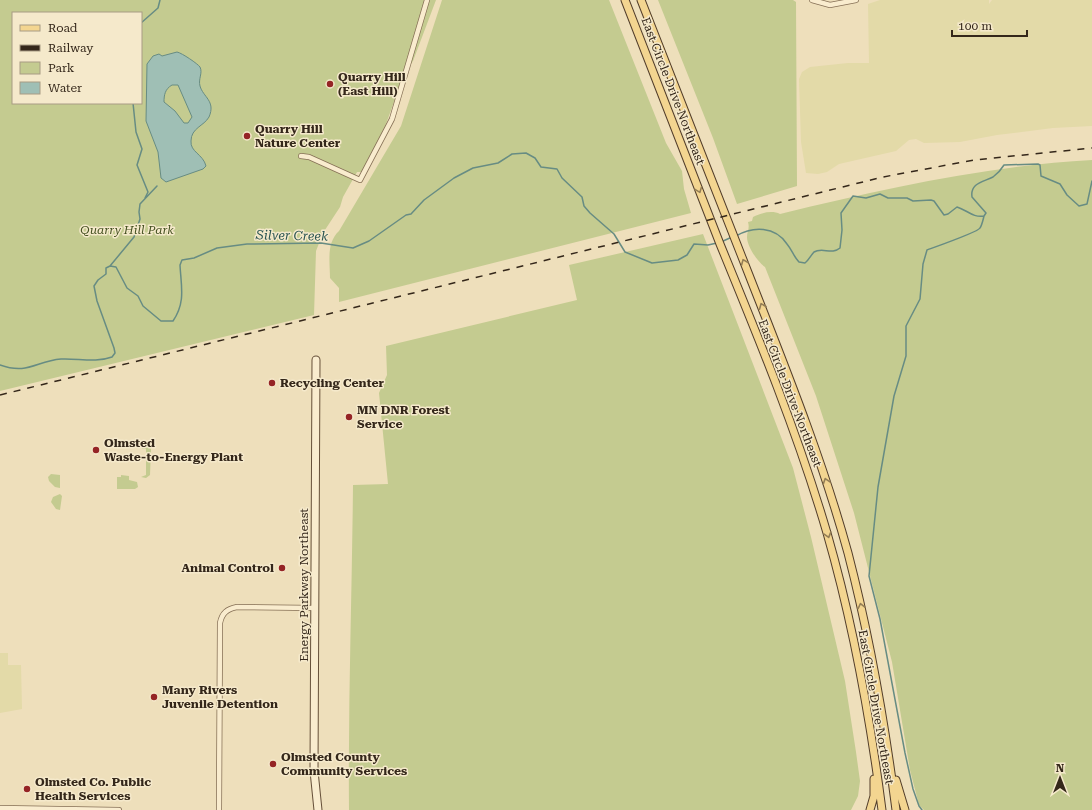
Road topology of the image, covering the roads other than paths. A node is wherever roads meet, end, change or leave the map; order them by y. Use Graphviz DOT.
graph roads {
  1 [pos="427,0"];
  2 [pos="625,0"];
  3 [pos="641,0"];
  4 [pos="812,0"];
  5 [pos="856,0"];
  6 [pos="301,156"];
  7 [pos="316,360"];
  8 [pos="315,608"];
  9 [pos="873,743"];
  10 [pos="889,758"];
  11 [pos="0,808"];
  12 [pos="114,810"];
  13 [pos="119,810"];
  14 [pos="219,810"];
  15 [pos="318,810"];
  16 [pos="870,810"];
  17 [pos="882,810"];
  18 [pos="896,810"];
  19 [pos="905,810"];
  1 -- 6 [label="street"];
  2 -- 9 [label="main road, East Circle Drive Northeast, one-way"];
  10 -- 3 [label="main road, East Circle Drive Northeast, one-way"];
  4 -- 5 [label="street"];
  7 -- 8 [label="street, Energy Parkway Northeast"];
  8 -- 14 [label="street"];
  8 -- 15 [label="street, Energy Parkway Northeast"];
  9 -- 16 [label="main road"];
  9 -- 17 [label="main road, East Circle Drive Northeast"];
  10 -- 18 [label="main road, East Circle Drive Northeast"];
  10 -- 19 [label="main road"];
  11 -- 12 [label="street"];
  12 -- 13 [label="street"];
}
